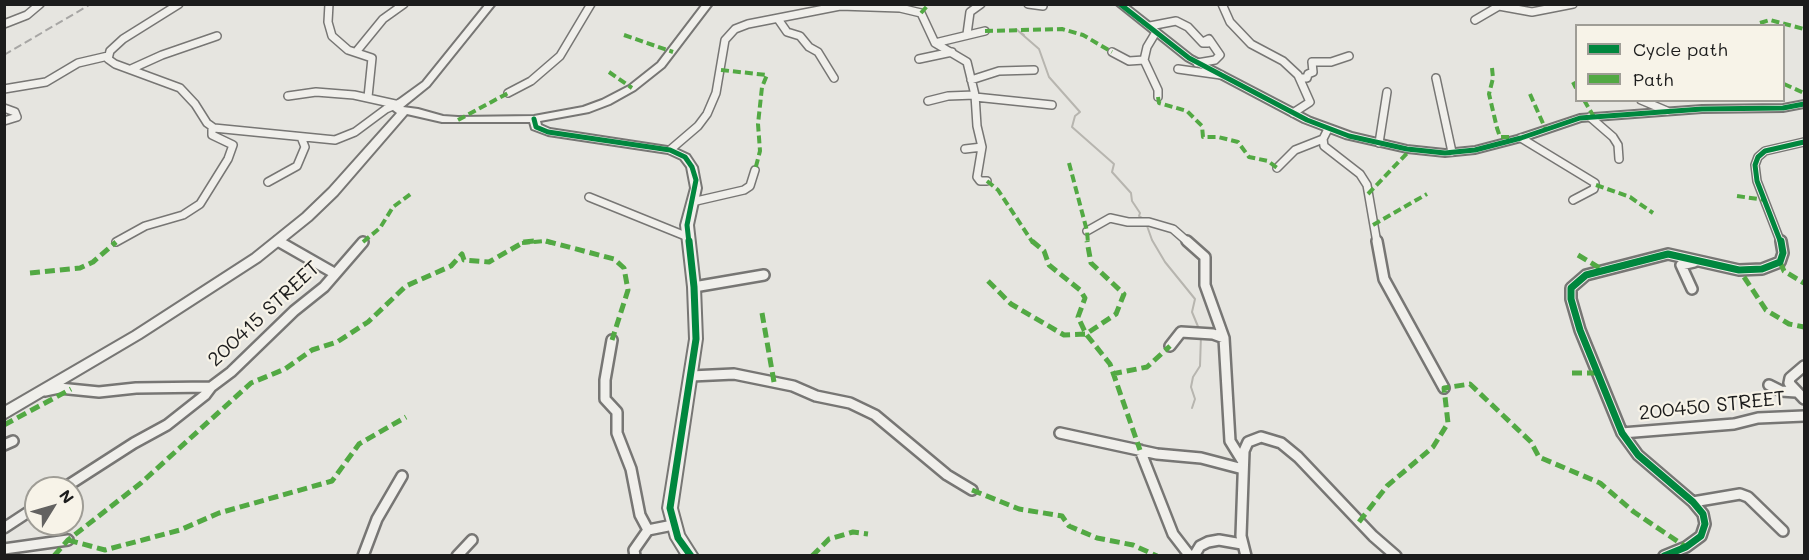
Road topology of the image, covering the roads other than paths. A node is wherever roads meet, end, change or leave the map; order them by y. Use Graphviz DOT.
graph roads {
  1 [pos="40,4"];
  2 [pos="179,4"];
  3 [pos="329,4"];
  4 [pos="404,4"];
  5 [pos="591,4"];
  6 [pos="708,4"];
  7 [pos="981,4"];
  8 [pos="1028,4"];
  9 [pos="1120,4"];
  10 [pos="1222,4"];
  11 [pos="1573,4"];
  12 [pos="490,5"];
  13 [pos="1043,6"];
  14 [pos="778,19"];
  15 [pos="1475,20"];
  16 [pos="4,24"];
  17 [pos="1153,29"];
  18 [pos="985,31"];
  19 [pos="967,34"];
  20 [pos="217,36"];
  21 [pos="935,43"];
  22 [pos="356,52"];
  23 [pos="952,52"];
  24 [pos="1112,52"];
  25 [pos="108,56"];
  26 [pos="1349,56"];
  27 [pos="919,59"];
  28 [pos="1144,60"];
  29 [pos="1197,63"];
  30 [pos="131,69"];
  31 [pos="1178,69"];
  32 [pos="1034,70"];
  33 [pos="1221,75"];
  34 [pos="834,78"];
  35 [pos="1300,78"];
  36 [pos="1436,78"];
  37 [pos="971,80"];
  38 [pos="4,89"];
  39 [pos="1387,92"];
  40 [pos="508,93"];
  41 [pos="288,96"];
  42 [pos="975,96"];
  43 [pos="1158,97"];
  44 [pos="368,98"];
  45 [pos="928,101"];
  46 [pos="1646,102"];
  47 [pos="1804,104"];
  48 [pos="1052,105"];
  49 [pos="404,106"];
  50 [pos="4,108"];
  51 [pos="1667,111"];
  52 [pos="1293,113"];
  53 [pos="1590,117"];
  54 [pos="534,119"];
  55 [pos="4,121"];
  56 [pos="212,127"];
  57 [pos="1328,129"];
  58 [pos="301,137"];
  59 [pos="1521,138"];
  60 [pos="1323,140"];
  61 [pos="1804,142"];
  62 [pos="1379,143"];
  63 [pos="982,147"];
  64 [pos="965,149"];
  65 [pos="670,150"];
  66 [pos="1452,152"];
  67 [pos="1619,159"];
  68 [pos="1277,168"];
  69 [pos="755,170"];
  70 [pos="987,181"];
  71 [pos="268,182"];
  72 [pos="589,197"];
  73 [pos="1573,200"];
  74 [pos="692,202"];
  75 [pos="1087,231"];
  76 [pos="688,237"];
  77 [pos="277,241"];
  78 [pos="116,242"];
  79 [pos="363,242"];
  80 [pos="1700,261"];
  81 [pos="334,273"];
  82 [pos="764,275"];
  83 [pos="694,287"];
  84 [pos="1692,289"];
  85 [pos="1224,338"];
  86 [pos="612,340"];
  87 [pos="1170,346"];
  88 [pos="1804,366"];
  89 [pos="691,376"];
  90 [pos="1769,385"];
  91 [pos="211,387"];
  92 [pos="1444,388"];
  93 [pos="45,391"];
  94 [pos="1801,395"];
  95 [pos="4,414"];
  96 [pos="1804,416"];
  97 [pos="1060,433"];
  98 [pos="1622,433"];
  99 [pos="1140,450"];
  100 [pos="1243,466"];
  101 [pos="83,476"];
  102 [pos="402,476"];
  103 [pos="972,490"];
  104 [pos="1693,502"];
  105 [pos="24,515"];
  106 [pos="673,525"];
  107 [pos="4,528"];
  108 [pos="648,530"];
  109 [pos="1783,531"];
  110 [pos="68,540"];
  111 [pos="472,540"];
  112 [pos="1242,544"];
  113 [pos="4,549"];
  114 [pos="363,555"];
  115 [pos="457,555"];
  116 [pos="635,555"];
  117 [pos="691,555"];
  118 [pos="1192,555"];
  119 [pos="1246,555"];
  120 [pos="1396,555"];
  121 [pos="1668,555"];
  1 -- 16 [label="street"];
  2 -- 25 [label="street"];
  3 -- 22 [label="street"];
  4 -- 22 [label="street"];
  5 -- 40 [label="street"];
  6 -- 54 [label="street"];
  7 -- 19 [label="street"];
  8 -- 13 [label="street"];
  9 -- 17 [label="street"];
  10 -- 35 [label="street"];
  11 -- 15 [label="street"];
  12 -- 49 [label="street"];
  14 -- 21 [label="street"];
  14 -- 34 [label="street"];
  14 -- 65 [label="street"];
  17 -- 28 [label="street"];
  17 -- 29 [label="street"];
  17 -- 29 [label="street"];
  18 -- 19 [label="street"];
  19 -- 21 [label="street"];
  20 -- 30 [label="street"];
  21 -- 23 [label="street"];
  22 -- 44 [label="street"];
  23 -- 27 [label="street"];
  23 -- 37 [label="street"];
  24 -- 28 [label="street"];
  25 -- 30 [label="street"];
  25 -- 38 [label="street"];
  26 -- 35 [label="street"];
  28 -- 43 [label="street"];
  29 -- 33 [label="street"];
  30 -- 56 [label="street"];
  31 -- 33 [label="street"];
  32 -- 37 [label="street"];
  33 -- 52 [label="street"];
  35 -- 52 [label="street"];
  36 -- 66 [label="street"];
  37 -- 42 [label="street"];
  39 -- 62 [label="street"];
  41 -- 44 [label="street"];
  42 -- 45 [label="street"];
  42 -- 48 [label="street"];
  42 -- 63 [label="street"];
  44 -- 49 [label="street"];
  46 -- 51 [label="street"];
  47 -- 51 [label="street"];
  49 -- 54 [label="street"];
  49 -- 58 [label="street"];
  49 -- 77 [label="street"];
  50 -- 55 [label="street"];
  51 -- 53 [label="street"];
  52 -- 57 [label="street"];
  53 -- 59 [label="street"];
  53 -- 67 [label="street"];
  54 -- 65 [label="street"];
  56 -- 58 [label="street"];
  56 -- 78 [label="street"];
  57 -- 60 [label="street"];
  57 -- 62 [label="street"];
  58 -- 71 [label="street"];
  59 -- 66 [label="street"];
  59 -- 73 [label="street"];
  60 -- 68 [label="street"];
  60 -- 92 [label="street"];
  61 -- 80 [label="street"];
  62 -- 66 [label="street"];
  63 -- 64 [label="street"];
  63 -- 70 [label="street"];
  65 -- 74 [label="street"];
  69 -- 74 [label="street"];
  72 -- 76 [label="street"];
  74 -- 76 [label="street"];
  75 -- 85 [label="street"];
  76 -- 83 [label="street"];
  77 -- 81 [label="street"];
  77 -- 93 [label="street"];
  79 -- 81 [label="street, 200415 STREET"];
  80 -- 84 [label="street"];
  80 -- 98 [label="street"];
  81 -- 91 [label="street, 200415 STREET"];
  82 -- 83 [label="street"];
  83 -- 89 [label="street"];
  85 -- 87 [label="street"];
  85 -- 100 [label="street"];
  86 -- 108 [label="street"];
  88 -- 94 [label="street"];
  89 -- 103 [label="street"];
  89 -- 106 [label="street"];
  90 -- 94 [label="street"];
  91 -- 93 [label="street, 200415 STREET"];
  91 -- 101 [label="street"];
  93 -- 95 [label="street"];
  96 -- 98 [label="street, 200450 STREET"];
  97 -- 99 [label="street"];
  98 -- 104 [label="street"];
  99 -- 100 [label="street"];
  99 -- 118 [label="street"];
  100 -- 112 [label="street"];
  100 -- 120 [label="street"];
  102 -- 114 [label="street"];
  104 -- 109 [label="street"];
  104 -- 121 [label="street"];
  105 -- 107 [label="street"];
  106 -- 108 [label="street"];
  106 -- 117 [label="street"];
  108 -- 116 [label="street"];
  110 -- 113 [label="street"];
  111 -- 115 [label="street"];
  112 -- 118 [label="street"];
  112 -- 119 [label="street"];
}
